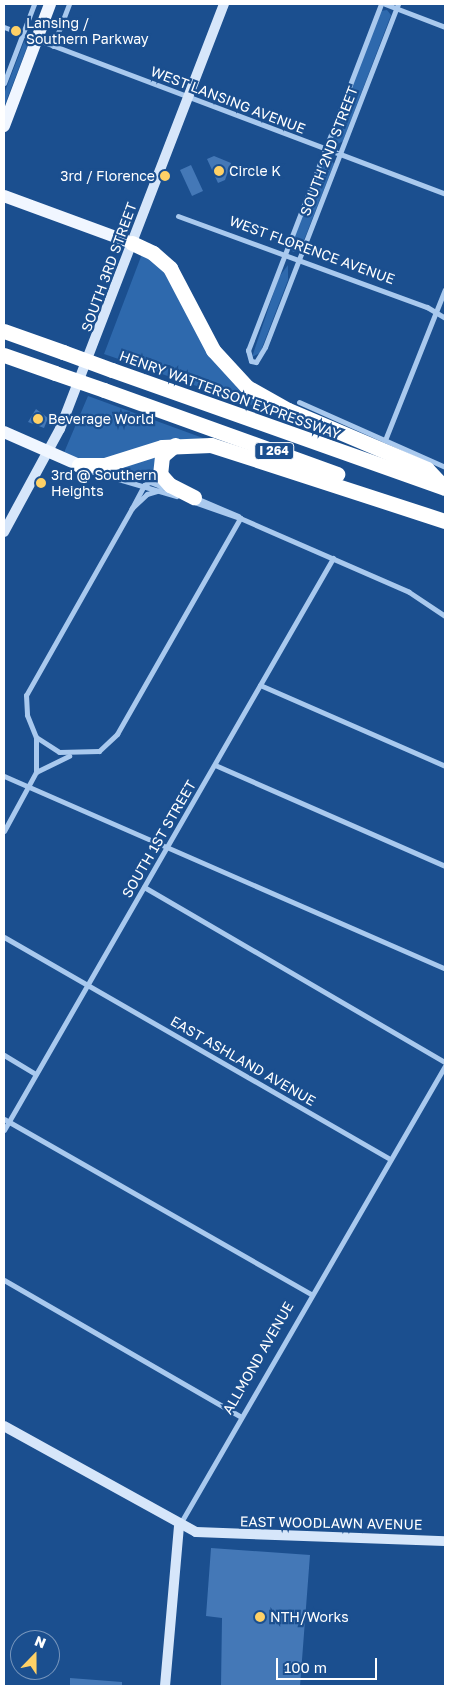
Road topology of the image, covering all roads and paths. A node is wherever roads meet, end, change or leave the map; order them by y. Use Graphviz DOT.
graph roads {
  1 [pos="34,4"];
  2 [pos="50,4"];
  3 [pos="69,4"];
  4 [pos="224,4"];
  5 [pos="383,4"];
  6 [pos="398,6"];
  7 [pos="4,27"];
  8 [pos="445,27"];
  9 [pos="23,34"];
  10 [pos="36,39"];
  11 [pos="53,46"];
  12 [pos="4,83"];
  13 [pos="188,96"];
  14 [pos="4,126"];
  15 [pos="324,149"];
  16 [pos="340,155"];
  17 [pos="445,194"];
  18 [pos="4,196"];
  19 [pos="178,216"];
  20 [pos="132,243"];
  21 [pos="283,256"];
  22 [pos="298,262"];
  23 [pos="445,289"];
  24 [pos="436,312"];
  25 [pos="445,318"];
  26 [pos="4,331"];
  27 [pos="4,355"];
  28 [pos="299,402"];
  29 [pos="4,432"];
  30 [pos="385,440"];
  31 [pos="175,445"];
  32 [pos="48,454"];
  33 [pos="79,465"];
  34 [pos="445,466"];
  35 [pos="144,485"];
  36 [pos="445,488"];
  37 [pos="160,490"];
  38 [pos="194,497"];
  39 [pos="132,508"];
  40 [pos="445,512"];
  41 [pos="240,518"];
  42 [pos="445,521"];
  43 [pos="4,532"];
  44 [pos="333,558"];
  45 [pos="445,616"];
  46 [pos="260,685"];
  47 [pos="36,737"];
  48 [pos="73,755"];
  49 [pos="215,765"];
  50 [pos="445,766"];
  51 [pos="36,772"];
  52 [pos="4,776"];
  53 [pos="29,786"];
  54 [pos="4,831"];
  55 [pos="167,848"];
  56 [pos="445,866"];
  57 [pos="144,887"];
  58 [pos="4,937"];
  59 [pos="445,969"];
  60 [pos="87,984"];
  61 [pos="4,1056"];
  62 [pos="445,1062"];
  63 [pos="445,1066"];
  64 [pos="36,1074"];
  65 [pos="6,1120"];
  66 [pos="4,1130"];
  67 [pos="389,1158"];
  68 [pos="4,1280"];
  69 [pos="311,1294"];
  70 [pos="240,1416"];
  71 [pos="4,1426"];
  72 [pos="179,1527"];
  73 [pos="445,1541"];
  74 [pos="165,1686"];
  1 -- 9 [label="street"];
  2 -- 10 [label="main road"];
  3 -- 11 [label="street"];
  4 -- 13 [label="main road, SOUTH 3RD STREET"];
  5 -- 6 [label="street"];
  5 -- 15 [label="street, SOUTH 2ND STREET"];
  6 -- 8 [label="street"];
  6 -- 16 [label="street, SOUTH 2ND STREET"];
  7 -- 9 [label="street, WEST LANSING AVENUE"];
  9 -- 10 [label="street, WEST LANSING AVENUE"];
  9 -- 12 [label="street"];
  10 -- 11 [label="street, WEST LANSING AVENUE"];
  10 -- 14 [label="main road"];
  11 -- 13 [label="street, WEST LANSING AVENUE"];
  13 -- 15 [label="street, WEST LANSING AVENUE"];
  13 -- 20 [label="main road, SOUTH 3RD STREET"];
  15 -- 16 [label="street, WEST LANSING AVENUE"];
  15 -- 21 [label="street, SOUTH 2ND STREET"];
  16 -- 17 [label="street, WEST LANSING AVENUE"];
  16 -- 22 [label="street, SOUTH 2ND STREET"];
  18 -- 20 [label="main road"];
  19 -- 21 [label="street, WEST FLORENCE AVENUE"];
  20 -- 32 [label="main road, SOUTH 3RD STREET"];
  20 -- 36 [label="highway"];
  21 -- 22 [label="street, WEST FLORENCE AVENUE"];
  21 -- 22 [label="street, SOUTH 2ND STREET"];
  22 -- 24 [label="street, WEST FLORENCE AVENUE"];
  23 -- 24 [label="street"];
  24 -- 25 [label="street, WEST FLORENCE AVENUE"];
  24 -- 30 [label="street"];
  26 -- 36 [label="highway, HENRY WATTERSON EXPRESSWAY / I 264, bridge"];
  27 -- 40 [label="highway, I 264, bridge"];
  28 -- 30 [label="street"];
  29 -- 32 [label="main road"];
  30 -- 34 [label="street"];
  31 -- 33 [label="highway"];
  31 -- 38 [label="highway"];
  31 -- 42 [label="highway"];
  32 -- 33 [label="main road"];
  32 -- 43 [label="main road, SOUTH 3RD STREET"];
  33 -- 35 [label="street"];
  35 -- 37 [label="street"];
  35 -- 38 [label="street"];
  35 -- 39 [label="street"];
  37 -- 39 [label="street"];
  37 -- 41 [label="street"];
  38 -- 41 [label="street"];
  39 -- 47 [label="street"];
  41 -- 44 [label="street"];
  41 -- 48 [label="street"];
  44 -- 45 [label="street"];
  44 -- 46 [label="street, SOUTH 1ST STREET"];
  46 -- 49 [label="street, SOUTH 1ST STREET"];
  46 -- 50 [label="street"];
  47 -- 48 [label="street"];
  47 -- 51 [label="street"];
  48 -- 51 [label="street"];
  49 -- 55 [label="street, SOUTH 1ST STREET"];
  49 -- 56 [label="street"];
  51 -- 53 [label="street"];
  52 -- 53 [label="street"];
  53 -- 54 [label="street"];
  53 -- 55 [label="street"];
  55 -- 57 [label="street, SOUTH 1ST STREET"];
  55 -- 59 [label="street"];
  57 -- 60 [label="street, SOUTH 1ST STREET"];
  57 -- 62 [label="street"];
  58 -- 60 [label="street, EAST ASHLAND AVENUE"];
  60 -- 64 [label="street, SOUTH 1ST STREET"];
  60 -- 67 [label="street, EAST ASHLAND AVENUE"];
  61 -- 64 [label="street"];
  63 -- 67 [label="street, ALLMOND AVENUE"];
  64 -- 65 [label="street, SOUTH 1ST STREET"];
  65 -- 66 [label="street, SOUTH 1ST STREET"];
  65 -- 69 [label="street"];
  67 -- 69 [label="street, ALLMOND AVENUE"];
  68 -- 70 [label="street"];
  69 -- 70 [label="street, ALLMOND AVENUE"];
  70 -- 72 [label="street, ALLMOND AVENUE"];
  71 -- 72 [label="main road, EAST WOODLAWN AVENUE"];
  72 -- 73 [label="main road, EAST WOODLAWN AVENUE"];
  72 -- 74 [label="main road, ALLMOND AVENUE"];
}
